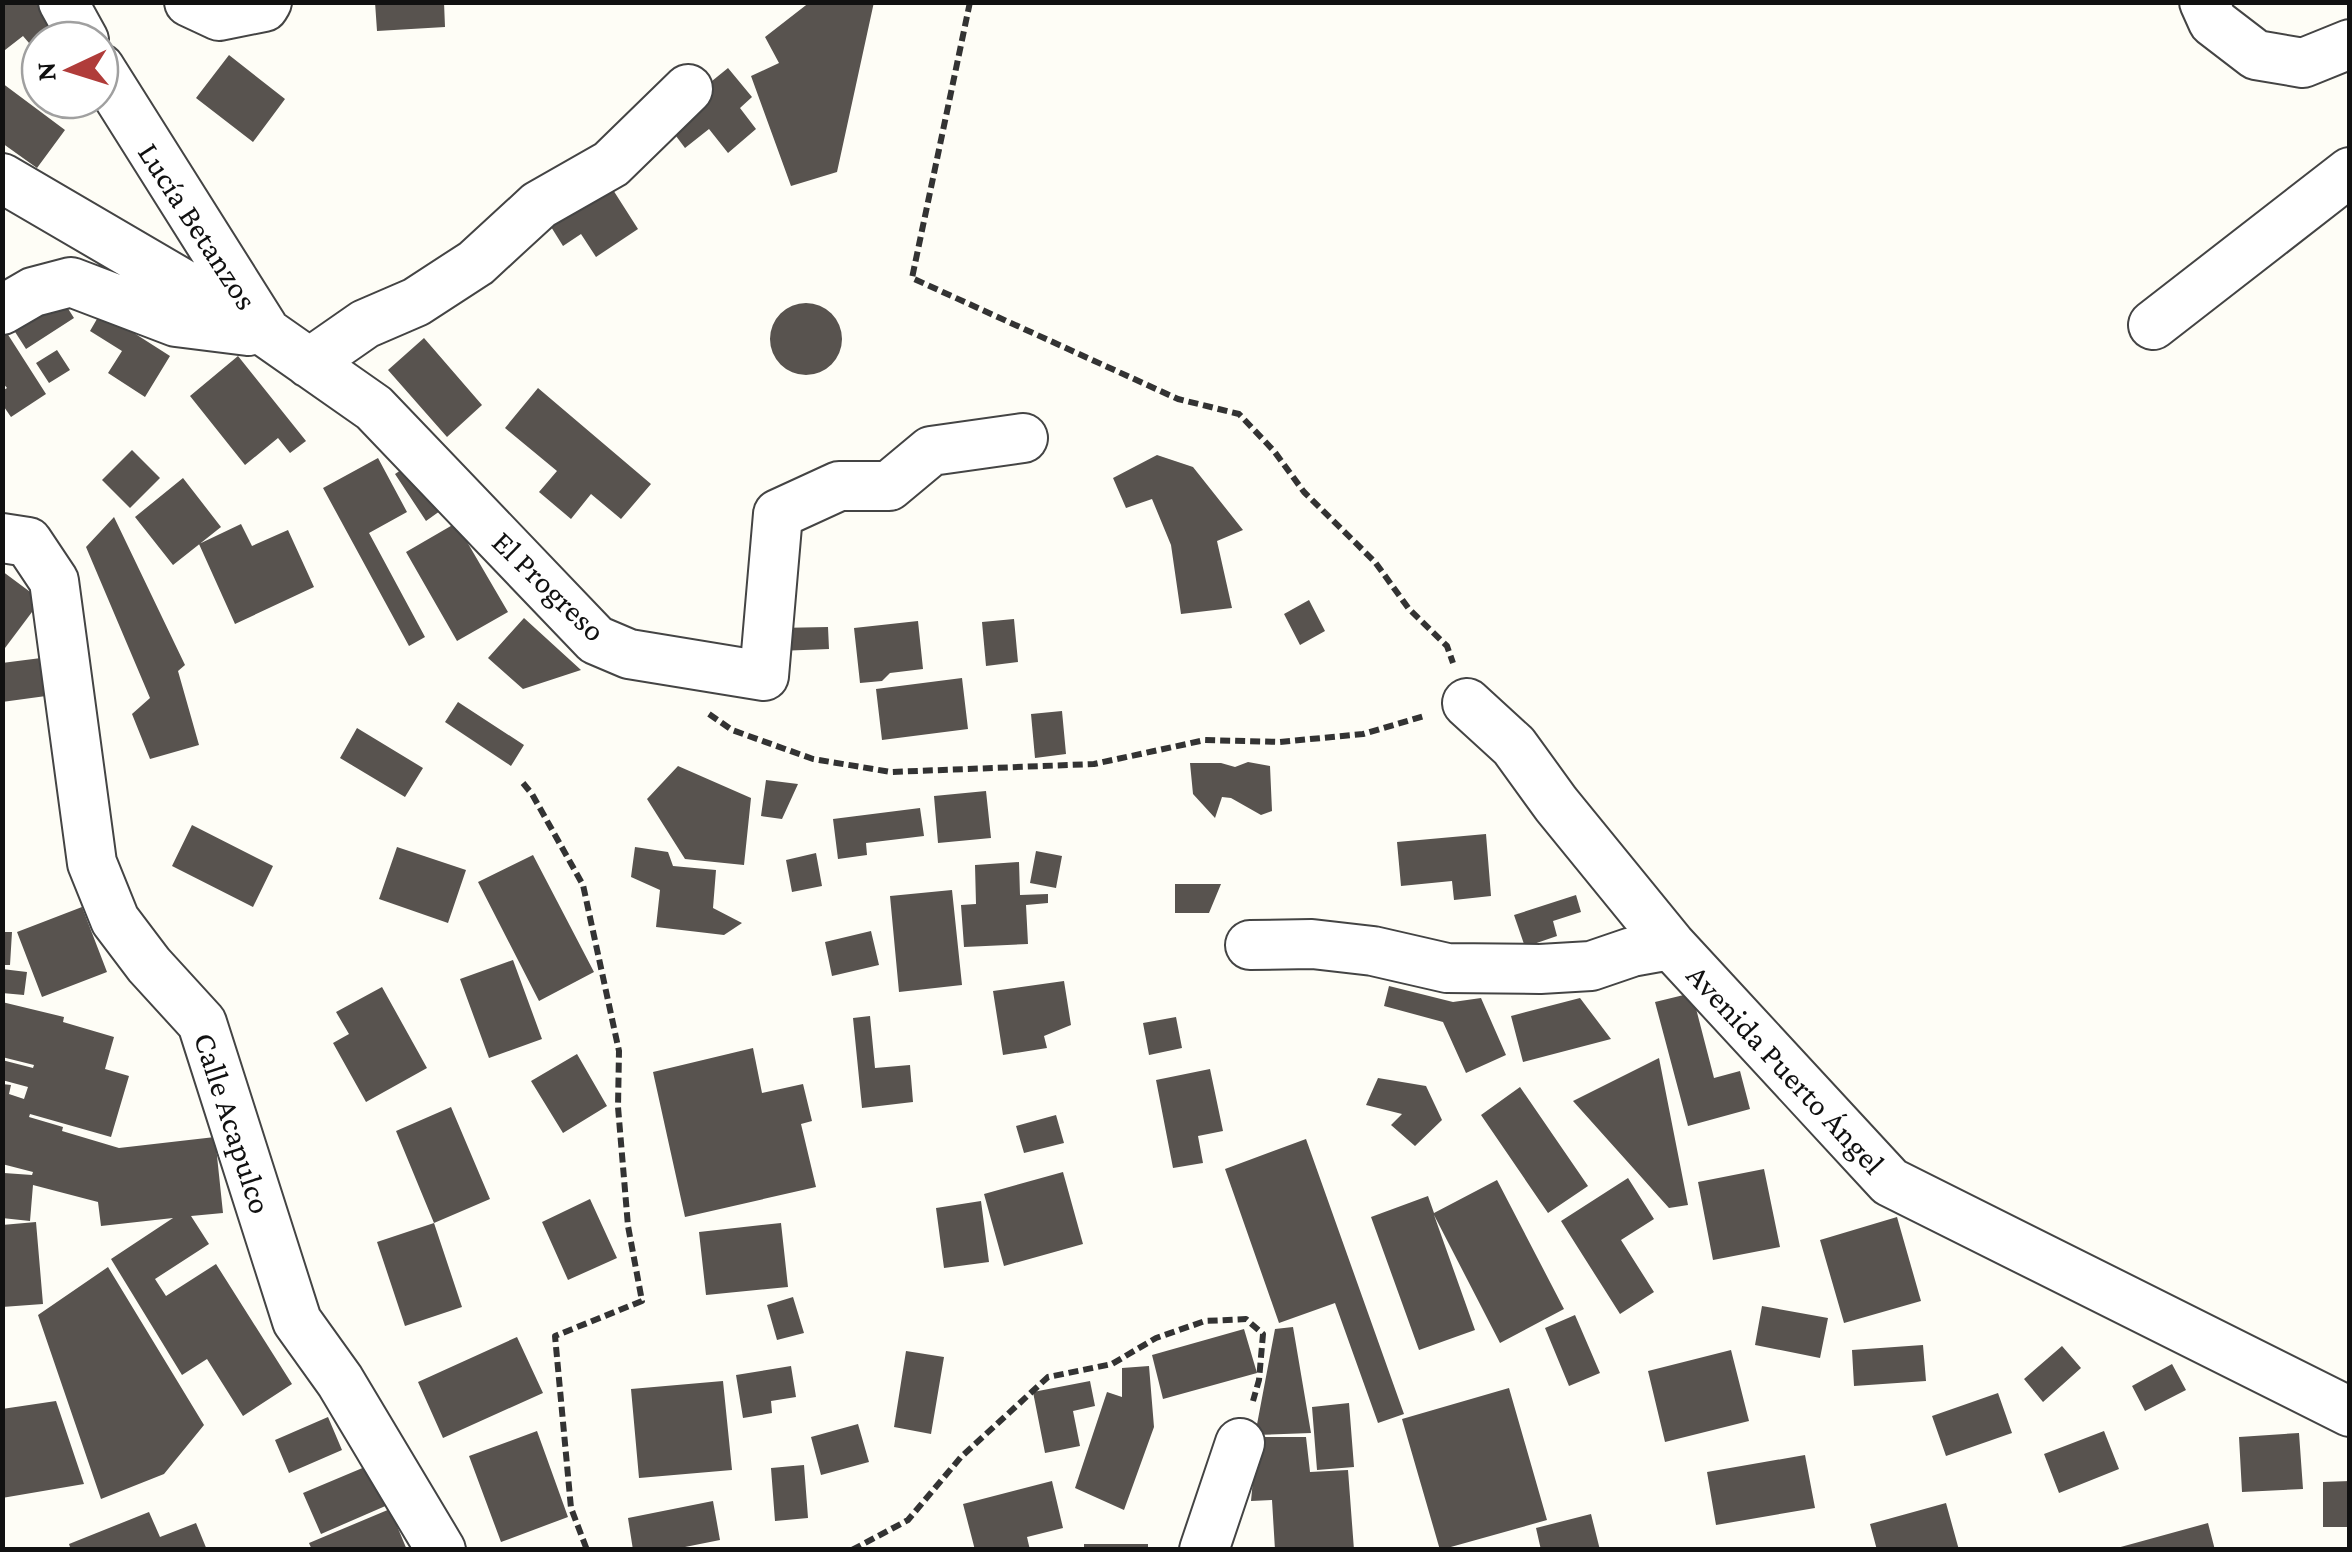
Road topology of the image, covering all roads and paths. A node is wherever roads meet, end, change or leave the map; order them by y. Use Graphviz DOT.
graph roads {
  1 [pos="190,2"];
  2 [pos="267,2"];
  3 [pos="970,2"];
  4 [pos="2204,2"];
  5 [pos="2350,44"];
  6 [pos="688,89"];
  7 [pos="120,100"];
  8 [pos="2350,172"];
  9 [pos="2,178"];
  10 [pos="2,310"];
  11 [pos="2153,325"];
  12 [pos="267,333"];
  13 [pos="309,363"];
  14 [pos="1023,438"];
  15 [pos="2,538"];
  16 [pos="1467,703"];
  17 [pos="694,704"];
  18 [pos="523,783"];
  19 [pos="1250,945"];
  20 [pos="1672,945"];
  21 [pos="2350,1412"];
  22 [pos="1240,1443"];
  23 [pos="441,1550"];
  24 [pos="586,1550"];
  25 [pos="852,1550"];
  26 [pos="1204,1550"];
  1 -- 2 [label="street"];
  3 -- 16 [label="path"];
  4 -- 5 [label="street"];
  6 -- 13 [label="street"];
  7 -- 12 [label="street, Lucía Betanzos"];
  8 -- 11 [label="street"];
  9 -- 12 [label="street, El Progreso"];
  10 -- 12 [label="street"];
  12 -- 13 [label="street, El Progreso"];
  13 -- 14 [label="street, El Progreso"];
  15 -- 23 [label="street, Calle Acapulco"];
  16 -- 17 [label="path"];
  16 -- 20 [label="street, Avenida Puerto Ángel"];
  18 -- 24 [label="path"];
  19 -- 20 [label="street"];
  20 -- 21 [label="street, Avenida Puerto Ángel"];
  22 -- 25 [label="path"];
  22 -- 26 [label="street"];
}
